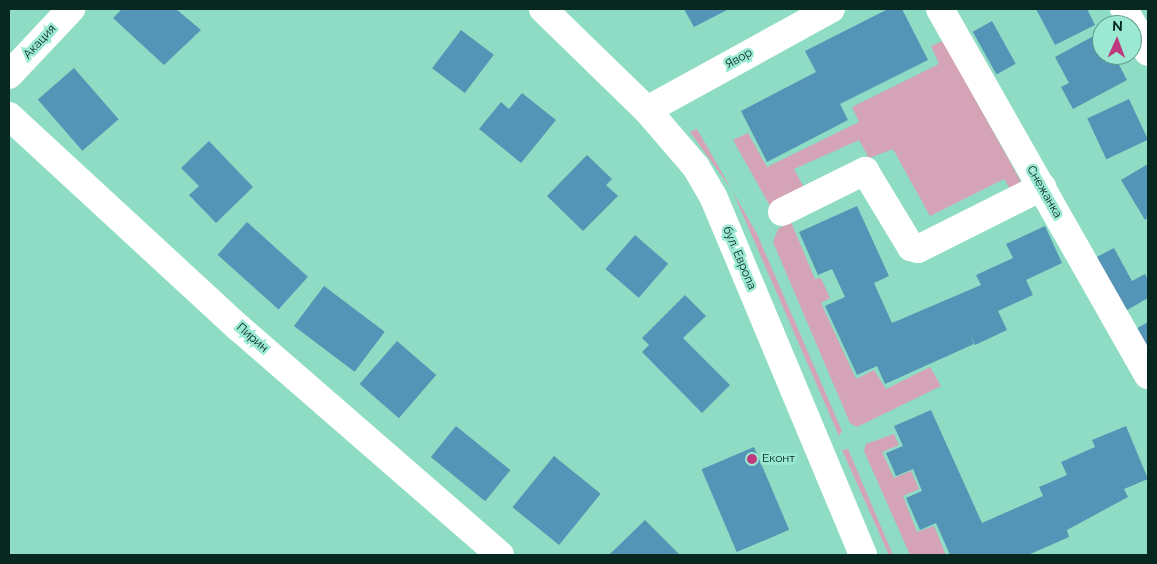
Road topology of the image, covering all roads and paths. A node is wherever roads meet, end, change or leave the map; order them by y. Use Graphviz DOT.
graph roads {
  1 [pos="71,9"];
  2 [pos="543,9"];
  3 [pos="828,9"];
  4 [pos="940,9"];
  5 [pos="1124,9"];
  6 [pos="1148,52"];
  7 [pos="9,75"];
  8 [pos="647,110"];
  9 [pos="9,116"];
  10 [pos="1042,187"];
  11 [pos="782,212"];
  12 [pos="1148,375"];
  13 [pos="500,555"];
  14 [pos="863,555"];
  1 -- 7 [label="street, Акация"];
  2 -- 8 [label="street, бул. Европа"];
  3 -- 8 [label="street, Явор"];
  4 -- 10 [label="street, Снежанка"];
  5 -- 6 [label="street"];
  8 -- 14 [label="street, бул. Европа"];
  9 -- 13 [label="street, Пирин"];
  10 -- 11 [label="street"];
  10 -- 12 [label="street, Снежанка"];
}
